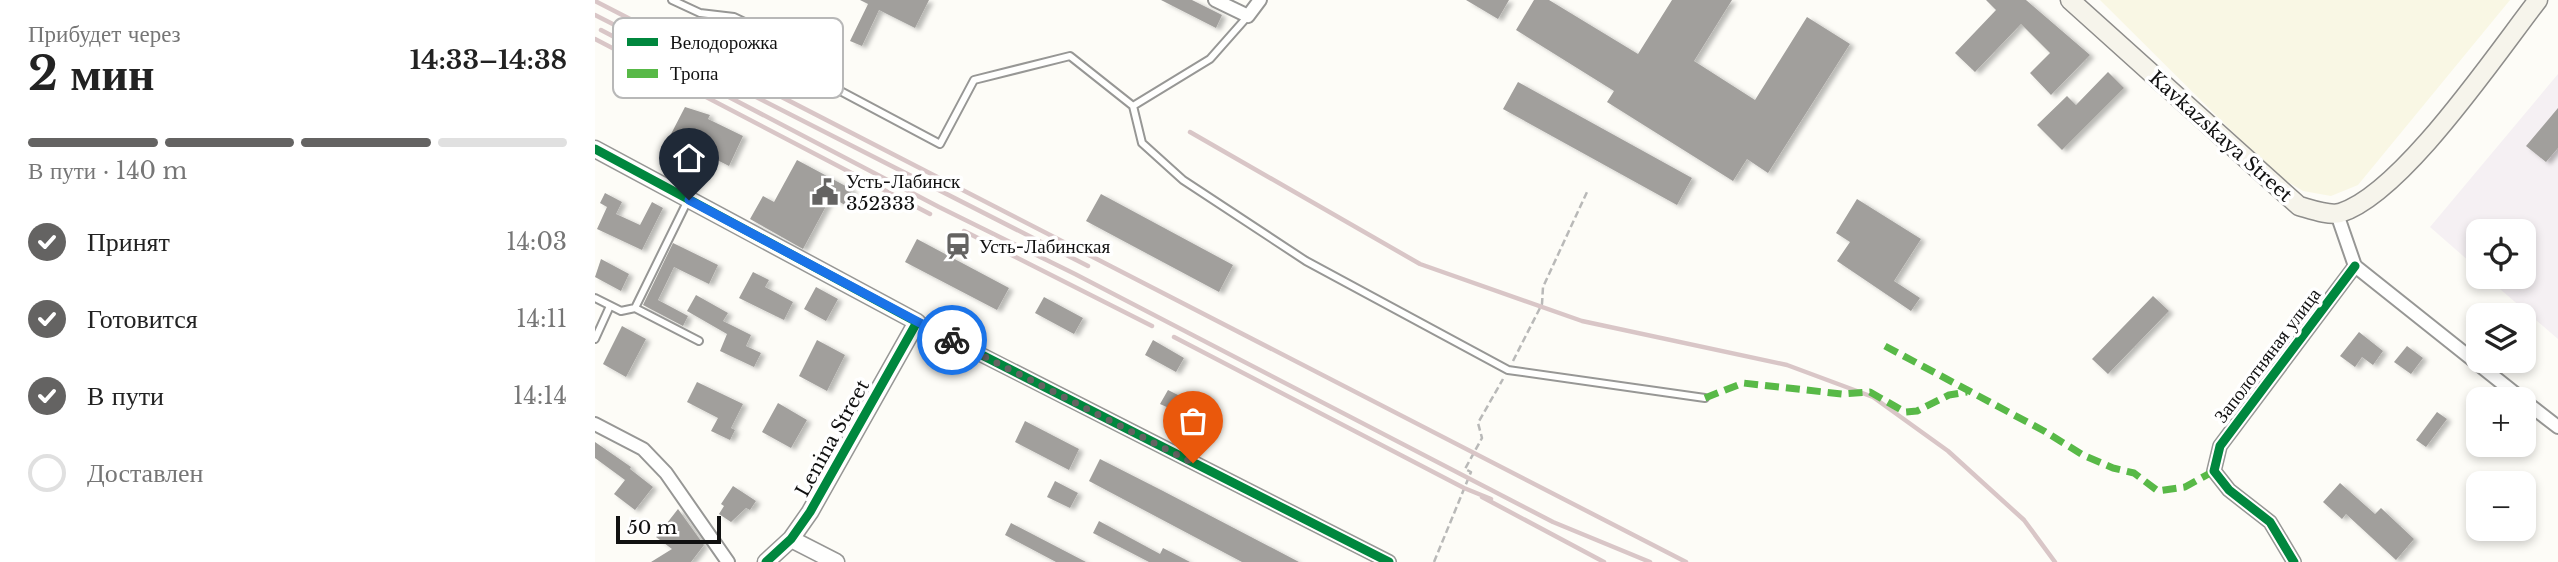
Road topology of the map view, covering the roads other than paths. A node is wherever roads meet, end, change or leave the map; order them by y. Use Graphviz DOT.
graph roads {
  1 [pos="672,0"];
  2 [pos="1215,0"];
  3 [pos="1260,0"];
  4 [pos="2070,0"];
  5 [pos="2538,0"];
  6 [pos="1248,16"];
  7 [pos="736,18"];
  8 [pos="843,92"];
  9 [pos="1133,106"];
  10 [pos="595,149"];
  11 [pos="689,200"];
  12 [pos="2337,214"];
  13 [pos="2355,266"];
  14 [pos="595,298"];
  15 [pos="610,306"];
  16 [pos="635,308"];
  17 [pos="917,322"];
  18 [pos="595,339"];
  19 [pos="699,341"];
  20 [pos="2508,387"];
  21 [pos="1705,398"];
  22 [pos="2536,409"];
  23 [pos="595,424"];
  24 [pos="2558,427"];
  25 [pos="791,539"];
  26 [pos="728,562"];
  27 [pos="766,562"];
  28 [pos="836,562"];
  29 [pos="1389,562"];
  30 [pos="2294,562"];
  1 -- 7 [label="lane"];
  2 -- 6 [label="street"];
  3 -- 6 [label="street"];
  4 -- 12 [label="main road, Kavkazskaya Street"];
  5 -- 12 [label="main road"];
  6 -- 9 [label="lane"];
  8 -- 9 [label="lane"];
  9 -- 21 [label="lane"];
  10 -- 11 [label="street"];
  11 -- 16 [label="lane"];
  11 -- 17 [label="street"];
  12 -- 13 [label="street"];
  13 -- 20 [label="street"];
  13 -- 30 [label="street, Заполотняная улица"];
  14 -- 15 [label="lane"];
  15 -- 16 [label="lane"];
  15 -- 18 [label="lane"];
  16 -- 19 [label="lane"];
  17 -- 25 [label="street, Lenina Street"];
  17 -- 29 [label="street"];
  22 -- 24 [label="street"];
  23 -- 26 [label="street"];
  25 -- 27 [label="street, Lenina Street"];
  25 -- 28 [label="street"];
}
